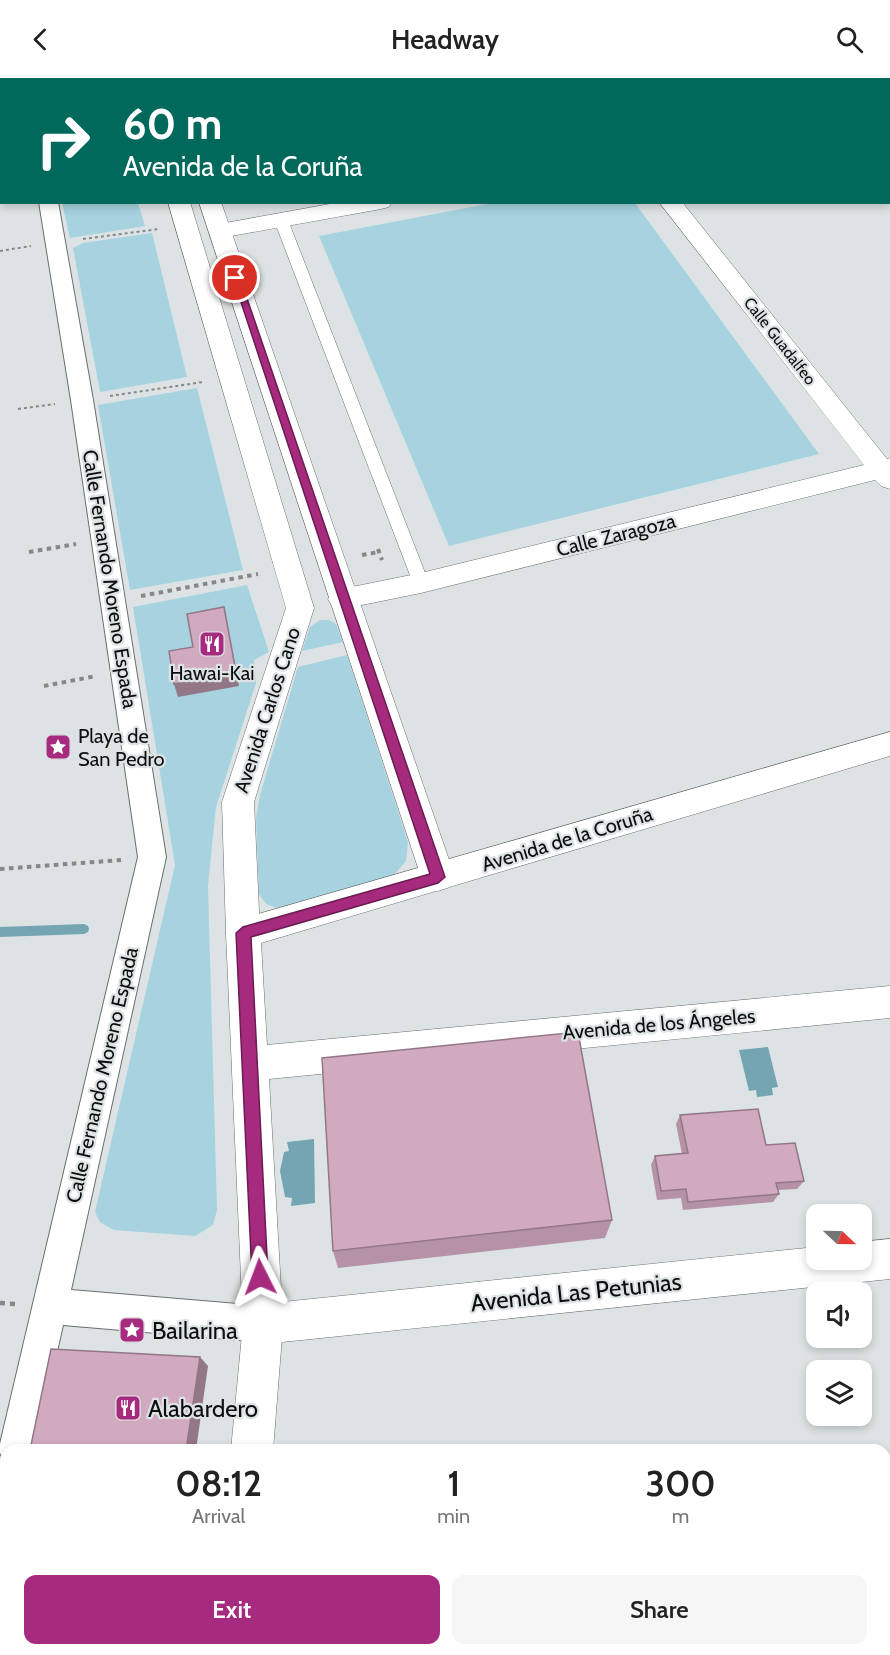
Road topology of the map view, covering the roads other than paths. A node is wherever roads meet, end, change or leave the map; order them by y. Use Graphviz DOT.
graph roads {
  1 [pos="48,204"];
  2 [pos="211,204"];
  3 [pos="370,204"];
  4 [pos="672,204"];
  5 [pos="182,214"];
  6 [pos="281,220"];
  7 [pos="220,231"];
  8 [pos="887,472"];
  9 [pos="421,583"];
  10 [pos="342,598"];
  11 [pos="890,744"];
  12 [pos="438,877"];
  13 [pos="243,933"];
  14 [pos="890,1002"];
  15 [pos="248,1064"];
  16 [pos="890,1259"];
  17 [pos="48,1306"];
  18 [pos="263,1324"];
  19 [pos="17,1444"];
  20 [pos="253,1444"];
  1 -- 17 [label="street, Calle Fernando Moreno Espada"];
  2 -- 7 [label="street"];
  3 -- 6 [label="street"];
  4 -- 8 [label="street, Calle Guadalfeo"];
  5 -- 13 [label="street, Avenida Carlos Cano"];
  6 -- 7 [label="street"];
  6 -- 9 [label="lane"];
  7 -- 10 [label="street"];
  8 -- 9 [label="street, Calle Zaragoza"];
  9 -- 10 [label="street, Calle Zaragoza"];
  10 -- 12 [label="street"];
  11 -- 12 [label="street, Avenida de la Coruña"];
  12 -- 13 [label="street, Avenida de la Coruña"];
  13 -- 15 [label="street, Avenida Carlos Cano"];
  14 -- 15 [label="street, Avenida de los Ángeles"];
  15 -- 18 [label="street, Avenida Carlos Cano"];
  16 -- 18 [label="street, Avenida Las Petunias"];
  17 -- 18 [label="street"];
  17 -- 19 [label="street, Calle Fernando Moreno Espada"];
  18 -- 20 [label="street, Avenida Carlos Cano"];
}
